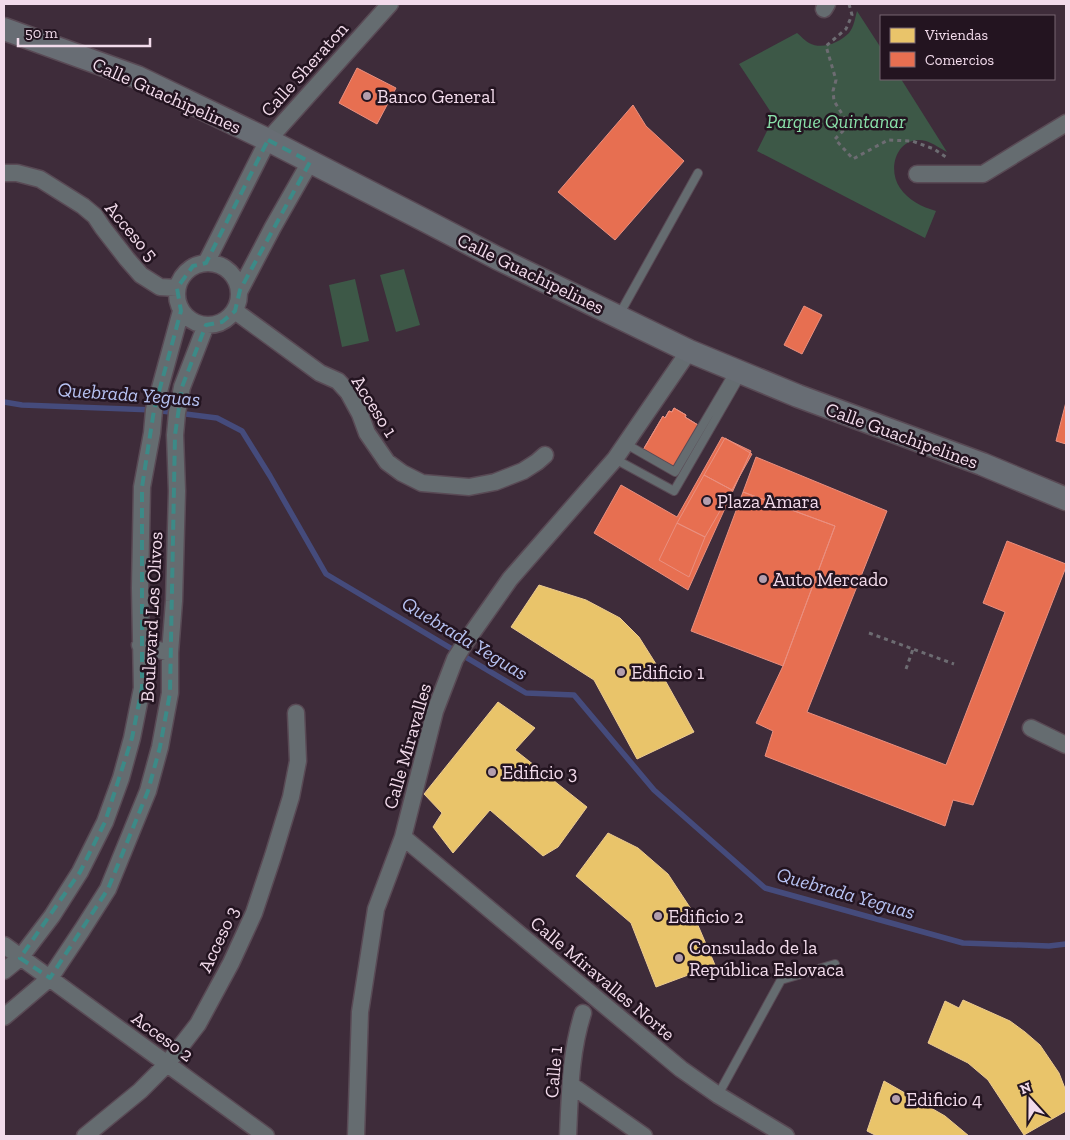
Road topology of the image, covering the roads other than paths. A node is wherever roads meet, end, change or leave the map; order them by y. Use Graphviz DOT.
graph roads {
  1 [pos="390,4"];
  2 [pos="4,29"];
  3 [pos="1066,123"];
  4 [pos="268,140"];
  5 [pos="310,162"];
  6 [pos="4,173"];
  7 [pos="698,173"];
  8 [pos="917,174"];
  9 [pos="206,263"];
  10 [pos="177,288"];
  11 [pos="240,290"];
  12 [pos="181,311"];
  13 [pos="235,311"];
  14 [pos="618,316"];
  15 [pos="206,325"];
  16 [pos="689,352"];
  17 [pos="738,372"];
  18 [pos="626,444"];
  19 [pos="545,456"];
  20 [pos="615,459"];
  21 [pos="1066,498"];
  22 [pos="140,645"];
  23 [pos="170,653"];
  24 [pos="296,713"];
  25 [pos="1031,728"];
  26 [pos="1066,745"];
  27 [pos="403,837"];
  28 [pos="4,945"];
  29 [pos="20,958"];
  30 [pos="835,964"];
  31 [pos="4,971"];
  32 [pos="50,978"];
  33 [pos="583,1013"];
  34 [pos="4,1017"];
  35 [pos="167,1064"];
  36 [pos="571,1085"];
  37 [pos="718,1095"];
  38 [pos="85,1136"];
  39 [pos="266,1136"];
  40 [pos="356,1136"];
  41 [pos="568,1136"];
  42 [pos="644,1136"];
  43 [pos="786,1136"];
  1 -- 4 [label="street, Calle Sheraton"];
  2 -- 4 [label="street, Calle Guachipelines"];
  3 -- 8 [label="street"];
  4 -- 5 [label="street, Calle Guachipelines"];
  4 -- 9 [label="street"];
  5 -- 11 [label="street"];
  5 -- 14 [label="street, Calle Guachipelines"];
  6 -- 10 [label="street, Acceso 5"];
  7 -- 14 [label="lane"];
  9 -- 10 [label="street"];
  9 -- 11 [label="street"];
  10 -- 12 [label="street"];
  11 -- 13 [label="street"];
  12 -- 15 [label="street"];
  12 -- 22 [label="street, Boulevard Los Olivos"];
  13 -- 15 [label="street"];
  13 -- 19 [label="street, Acceso 1"];
  14 -- 16 [label="street, Calle Guachipelines"];
  15 -- 23 [label="street, Boulevard Los Olivos"];
  16 -- 17 [label="street, Calle Guachipelines"];
  16 -- 18 [label="street, Calle Miravalles"];
  17 -- 18 [label="lane"];
  17 -- 20 [label="lane"];
  17 -- 21 [label="street, Calle Guachipelines"];
  18 -- 20 [label="street, Calle Miravalles"];
  20 -- 27 [label="street, Calle Miravalles"];
  22 -- 23 [label="street"];
  22 -- 29 [label="street, Boulevard Los Olivos"];
  23 -- 32 [label="street, Boulevard Los Olivos"];
  24 -- 35 [label="street, Acceso 3"];
  25 -- 26 [label="street"];
  27 -- 37 [label="street, Calle Miravalles Norte"];
  27 -- 40 [label="street, Calle Miravalles"];
  28 -- 29 [label="street, Acceso 2"];
  29 -- 31 [label="street, Boulevard Los Olivos"];
  29 -- 32 [label="street, Acceso 2"];
  30 -- 37 [label="lane"];
  32 -- 34 [label="street, Boulevard Los Olivos"];
  32 -- 35 [label="street, Acceso 2"];
  33 -- 36 [label="street, Calle 1"];
  35 -- 38 [label="street, Acceso 3"];
  35 -- 39 [label="street, Acceso 2"];
  36 -- 41 [label="street, Calle 1"];
  36 -- 42 [label="street"];
  37 -- 43 [label="street, Calle Miravalles Norte"];
}
